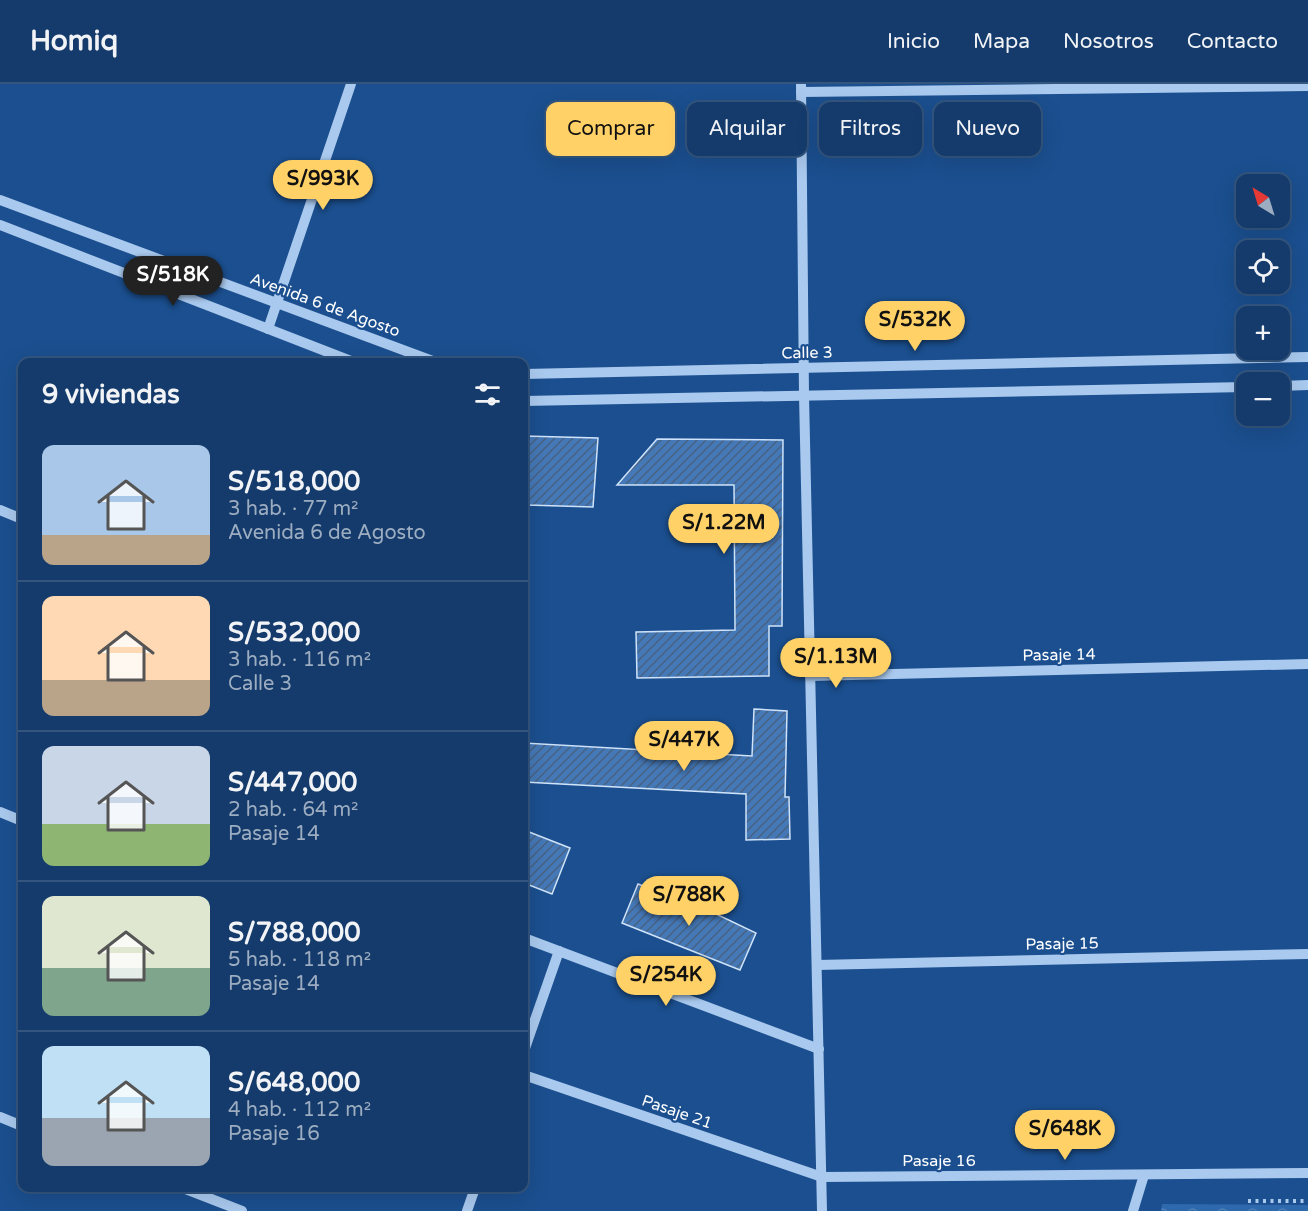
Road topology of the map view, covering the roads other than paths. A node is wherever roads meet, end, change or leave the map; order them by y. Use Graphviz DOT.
graph roads {
  1 [pos="351,84"];
  2 [pos="1308,86"];
  3 [pos="801,88"];
  4 [pos="0,200"];
  5 [pos="0,225"];
  6 [pos="277,304"];
  7 [pos="268,329"];
  8 [pos="1308,357"];
  9 [pos="343,358"];
  10 [pos="424,358"];
  11 [pos="804,369"];
  12 [pos="528,374"];
  13 [pos="1308,385"];
  14 [pos="1290,386"];
  15 [pos="1236,387"];
  16 [pos="804,395"];
  17 [pos="528,401"];
  18 [pos="0,510"];
  19 [pos="18,517"];
  20 [pos="1308,664"];
  21 [pos="810,676"];
  22 [pos="0,812"];
  23 [pos="18,819"];
  24 [pos="528,939"];
  25 [pos="559,951"];
  26 [pos="1308,954"];
  27 [pos="817,965"];
  28 [pos="528,1040"];
  29 [pos="819,1049"];
  30 [pos="528,1077"];
  31 [pos="0,1117"];
  32 [pos="18,1124"];
  33 [pos="1308,1173"];
  34 [pos="1144,1174"];
  35 [pos="822,1177"];
  36 [pos="193,1192"];
  37 [pos="474,1192"];
  38 [pos="243,1211"];
  39 [pos="467,1211"];
  40 [pos="822,1211"];
  41 [pos="1133,1211"];
  1 -- 6 [label="street"];
  2 -- 3 [label="street"];
  3 -- 11 [label="street"];
  4 -- 6 [label="street, Avenida 6 de Agosto"];
  5 -- 7 [label="street"];
  6 -- 7 [label="street"];
  6 -- 10 [label="street, Avenida 6 de Agosto"];
  7 -- 9 [label="street"];
  8 -- 11 [label="street, Calle 3"];
  11 -- 12 [label="street, Calle 3"];
  11 -- 16 [label="street"];
  13 -- 14 [label="street"];
  15 -- 16 [label="street"];
  16 -- 17 [label="street"];
  16 -- 21 [label="street"];
  18 -- 19 [label="street"];
  20 -- 21 [label="street, Pasaje 14"];
  21 -- 27 [label="street"];
  22 -- 23 [label="street"];
  24 -- 25 [label="street"];
  25 -- 28 [label="street"];
  25 -- 29 [label="street"];
  26 -- 27 [label="street, Pasaje 15"];
  27 -- 29 [label="street"];
  29 -- 35 [label="street"];
  30 -- 35 [label="street, Pasaje 21"];
  31 -- 32 [label="street"];
  33 -- 34 [label="street, Pasaje 16"];
  34 -- 35 [label="street, Pasaje 16"];
  34 -- 41 [label="street"];
  35 -- 40 [label="street"];
  36 -- 38 [label="street"];
  37 -- 39 [label="street"];
}
